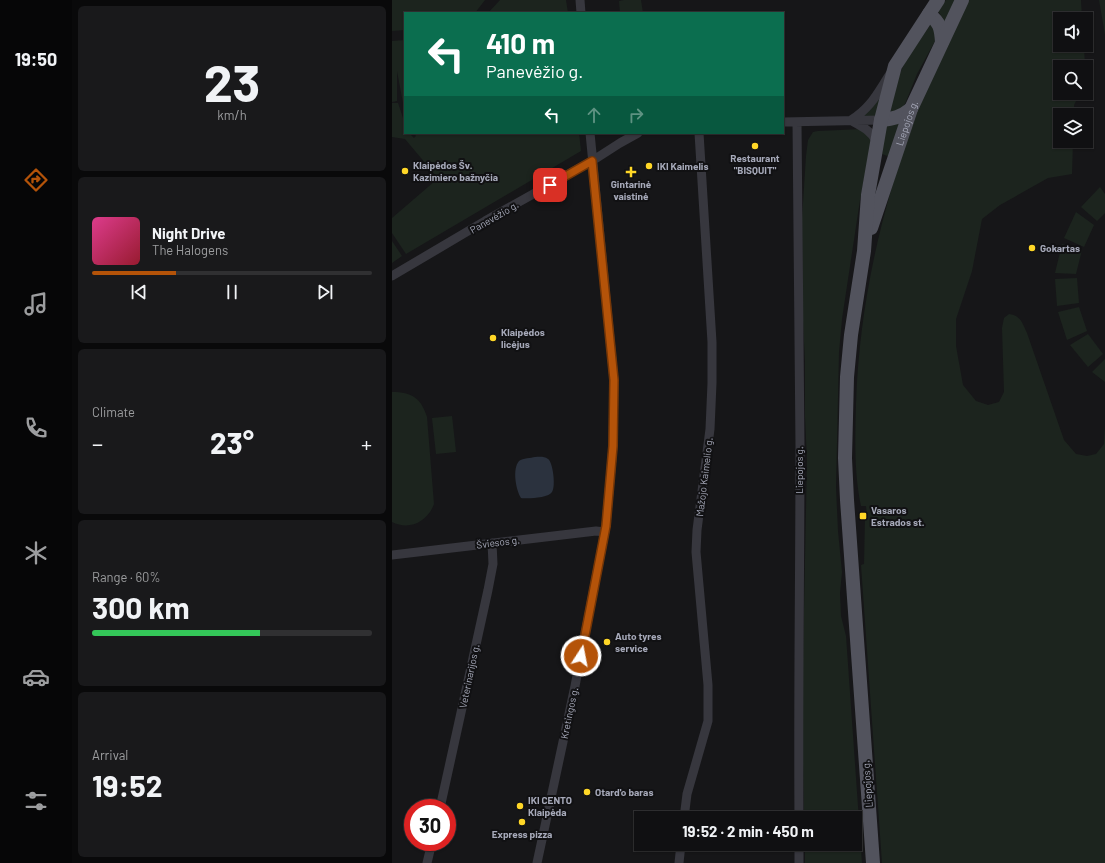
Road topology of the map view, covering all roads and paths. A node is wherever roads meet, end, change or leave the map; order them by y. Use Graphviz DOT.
graph roads {
  1 [pos="580,0"];
  2 [pos="938,0"];
  3 [pos="962,0"];
  4 [pos="581,12"];
  5 [pos="929,14"];
  6 [pos="942,42"];
  7 [pos="895,66"];
  8 [pos="911,109"];
  9 [pos="851,120"];
  10 [pos="881,120"];
  11 [pos="784,122"];
  12 [pos="797,122"];
  13 [pos="590,134"];
  14 [pos="636,134"];
  15 [pos="699,134"];
  16 [pos="877,142"];
  17 [pos="592,161"];
  18 [pos="873,166"];
  19 [pos="889,170"];
  20 [pos="864,251"];
  21 [pos="392,276"];
  22 [pos="605,532"];
  23 [pos="492,543"];
  24 [pos="392,555"];
  25 [pos="442,799"];
  26 [pos="685,811"];
  27 [pos="799,811"];
  28 [pos="430,851"];
  29 [pos="680,851"];
  30 [pos="799,851"];
  31 [pos="427,863"];
  32 [pos="537,863"];
  33 [pos="679,863"];
  34 [pos="800,863"];
  35 [pos="873,863"];
  1 -- 4 [label="street"];
  2 -- 5 [label="main road, Liepojos g."];
  3 -- 6 [label="main road, Liepojos g."];
  5 -- 6 [label="main road"];
  5 -- 7 [label="main road, Liepojos g."];
  6 -- 8 [label="main road, Liepojos g."];
  7 -- 9 [label="street"];
  7 -- 10 [label="main road, Liepojos g."];
  8 -- 10 [label="main road"];
  8 -- 19 [label="main road, Liepojos g."];
  9 -- 10 [label="street"];
  9 -- 12 [label="street"];
  9 -- 16 [label="street"];
  10 -- 16 [label="main road, Liepojos g."];
  11 -- 12 [label="street"];
  12 -- 27 [label="street, Liepojos g."];
  13 -- 17 [label="street, Kretingos g."];
  14 -- 17 [label="street, Panevėžio g."];
  15 -- 26 [label="street, Mažojo Kaimelio g."];
  16 -- 18 [label="main road, Liepojos g."];
  17 -- 21 [label="street, Panevėžio g."];
  17 -- 22 [label="street, Kretingos g."];
  18 -- 19 [label="main road"];
  18 -- 20 [label="main road, Liepojos g."];
  19 -- 20 [label="main road, Liepojos g."];
  20 -- 35 [label="main road, Liepojos g."];
  22 -- 23 [label="street, Šviesos g."];
  22 -- 32 [label="street, Kretingos g."];
  23 -- 24 [label="street, Šviesos g."];
  23 -- 25 [label="street, Veterinarijos g."];
  28 -- 31 [label="street"];
  29 -- 33 [label="street"];
  30 -- 34 [label="street"];
}
